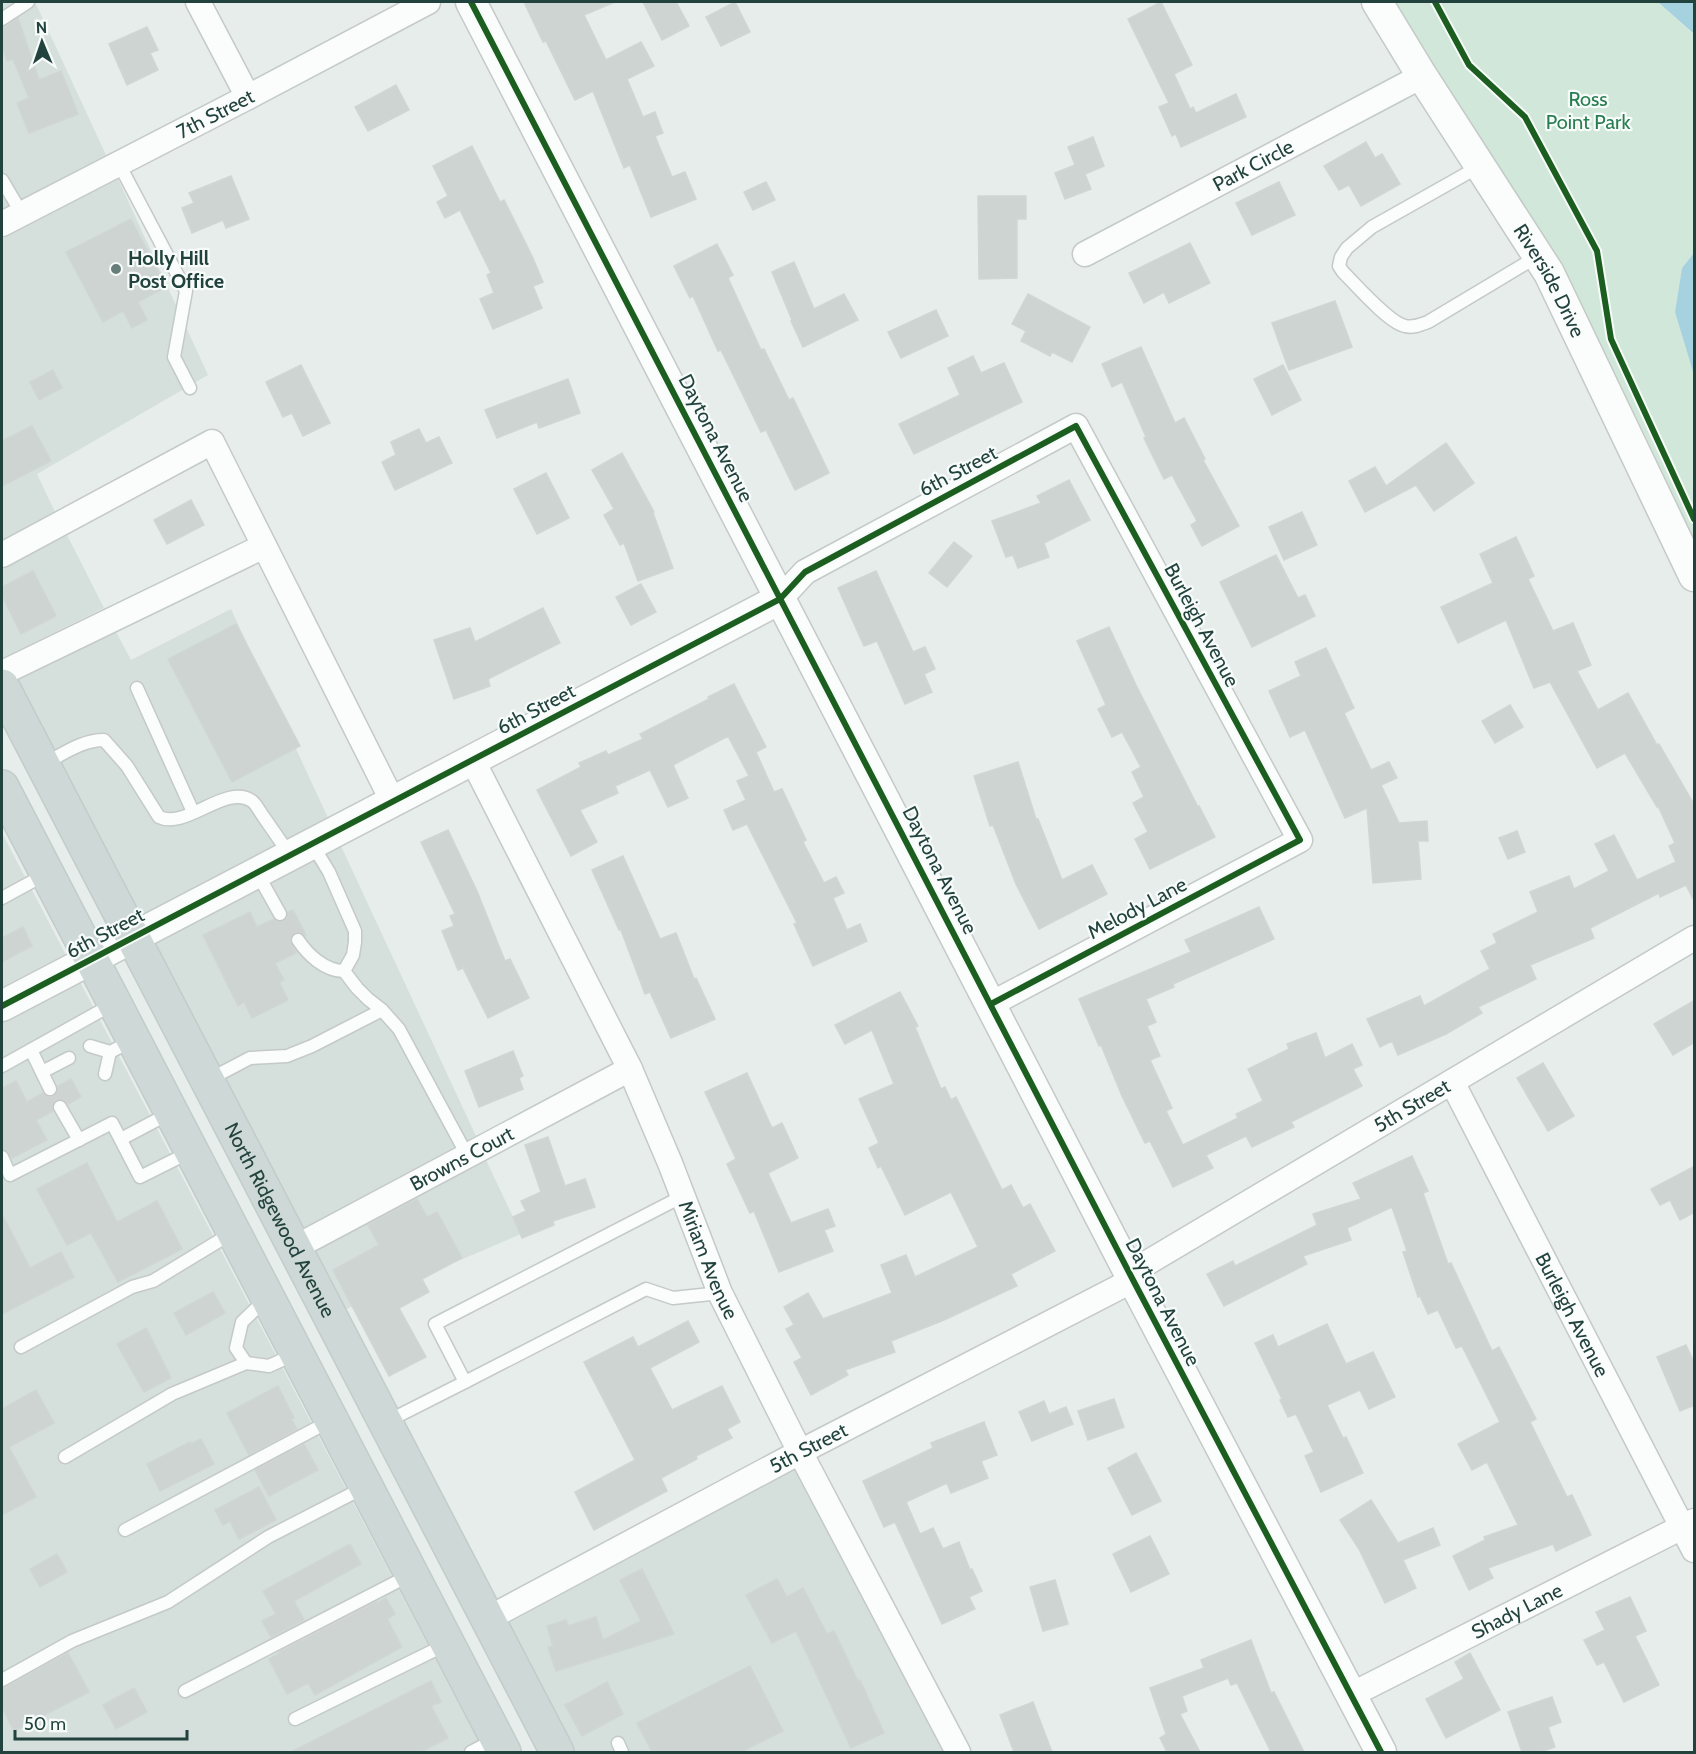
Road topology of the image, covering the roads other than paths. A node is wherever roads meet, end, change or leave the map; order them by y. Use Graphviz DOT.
graph roads {
  1 [pos="28,2"];
  2 [pos="198,2"];
  3 [pos="428,2"];
  4 [pos="471,2"];
  5 [pos="1377,2"];
  6 [pos="2,19"];
  7 [pos="1422,76"];
  8 [pos="248,97"];
  9 [pos="119,164"];
  10 [pos="1480,166"];
  11 [pos="2,180"];
  12 [pos="12,219"];
  13 [pos="1085,254"];
  14 [pos="1538,256"];
  15 [pos="190,388"];
  16 [pos="1076,426"];
  17 [pos="264,546"];
  18 [pos="2,555"];
  19 [pos="1695,576"];
  20 [pos="780,599"];
  21 [pos="2,673"];
  22 [pos="2,686"];
  23 [pos="137,688"];
  24 [pos="472,761"];
  25 [pos="43,765"];
  26 [pos="2,787"];
  27 [pos="393,802"];
  28 [pos="193,812"];
  29 [pos="1300,840"];
  30 [pos="301,850"];
  31 [pos="256,873"];
  32 [pos="47,874"];
  33 [pos="2,898"];
  34 [pos="280,914"];
  35 [pos="132,937"];
  36 [pos="1695,938"];
  37 [pos="298,940"];
  38 [pos="91,959"];
  39 [pos="344,970"];
  40 [pos="114,1004"];
  41 [pos="991,1004"];
  42 [pos="2,1006"];
  43 [pos="382,1010"];
  44 [pos="90,1046"];
  45 [pos="122,1046"];
  46 [pos="31,1050"];
  47 [pos="69,1058"];
  48 [pos="2,1066"];
  49 [pos="630,1069"];
  50 [pos="42,1072"];
  51 [pos="105,1074"];
  52 [pos="207,1080"];
  53 [pos="1452,1082"];
  54 [pos="50,1089"];
  55 [pos="60,1107"];
  56 [pos="171,1112"];
  57 [pos="121,1139"];
  58 [pos="79,1140"];
  59 [pos="191,1151"];
  60 [pos="467,1155"];
  61 [pos="2,1157"];
  62 [pos="683,1196"];
  63 [pos="233,1232"];
  64 [pos="294,1248"];
  65 [pos="1131,1276"];
  66 [pos="720,1293"];
  67 [pos="268,1298"];
  68 [pos="21,1347"];
  69 [pos="296,1353"];
  70 [pos="246,1363"];
  71 [pos="465,1382"];
  72 [pos="331,1420"];
  73 [pos="384,1423"];
  74 [pos="800,1452"];
  75 [pos="65,1457"];
  76 [pos="366,1487"];
  77 [pos="1689,1524"];
  78 [pos="125,1530"];
  79 [pos="1695,1550"];
  80 [pos="411,1574"];
  81 [pos="487,1619"];
  82 [pos="447,1644"];
  83 [pos="514,1673"];
  84 [pos="2,1680"];
  85 [pos="185,1691"];
  86 [pos="1351,1695"];
  87 [pos="295,1719"];
  88 [pos="491,1748"];
  89 [pos="557,1752"];
  90 [pos="958,1752"];
  91 [pos="1381,1752"];
  1 -- 6 [label="lane"];
  2 -- 8 [label="street"];
  3 -- 8 [label="street, 7th Street"];
  4 -- 20 [label="street, Daytona Avenue"];
  5 -- 7 [label="street, Riverside Drive"];
  7 -- 10 [label="street, Riverside Drive"];
  7 -- 13 [label="street, Park Circle"];
  8 -- 9 [label="street, 7th Street"];
  9 -- 12 [label="street, 7th Street"];
  9 -- 15 [label="lane"];
  10 -- 14 [label="street, Riverside Drive"];
  10 -- 14 [label="lane"];
  11 -- 12 [label="lane"];
  14 -- 19 [label="street, Riverside Drive"];
  16 -- 20 [label="street, 6th Street"];
  16 -- 29 [label="street, Burleigh Avenue"];
  17 -- 18 [label="street"];
  17 -- 21 [label="street"];
  17 -- 27 [label="street"];
  20 -- 24 [label="street, 6th Street"];
  20 -- 41 [label="street, Daytona Avenue"];
  22 -- 25 [label="main road, North Ridgewood Avenue"];
  23 -- 28 [label="lane"];
  24 -- 27 [label="street, 6th Street"];
  24 -- 49 [label="street, Miriam Avenue"];
  25 -- 28 [label="lane"];
  25 -- 35 [label="main road, North Ridgewood Avenue"];
  26 -- 32 [label="main road"];
  27 -- 30 [label="street, 6th Street"];
  28 -- 30 [label="lane"];
  29 -- 41 [label="street, Melody Lane"];
  30 -- 31 [label="street, 6th Street"];
  30 -- 39 [label="lane"];
  31 -- 34 [label="lane"];
  31 -- 35 [label="street, 6th Street"];
  32 -- 33 [label="lane"];
  32 -- 38 [label="main road"];
  35 -- 38 [label="street, 6th Street"];
  35 -- 52 [label="main road, North Ridgewood Avenue"];
  36 -- 53 [label="street, 5th Street"];
  37 -- 39 [label="lane"];
  38 -- 40 [label="main road"];
  38 -- 42 [label="street, 6th Street"];
  39 -- 43 [label="lane"];
  40 -- 45 [label="main road"];
  40 -- 46 [label="lane"];
  41 -- 65 [label="street, Daytona Avenue"];
  43 -- 52 [label="lane"];
  43 -- 60 [label="lane"];
  44 -- 45 [label="lane"];
  45 -- 51 [label="lane"];
  45 -- 56 [label="main road"];
  46 -- 48 [label="lane"];
  46 -- 50 [label="lane"];
  47 -- 50 [label="lane"];
  49 -- 60 [label="street, Browns Court"];
  49 -- 62 [label="street, Miriam Avenue"];
  50 -- 54 [label="lane"];
  52 -- 64 [label="main road, North Ridgewood Avenue"];
  53 -- 65 [label="street, 5th Street"];
  53 -- 77 [label="street, Burleigh Avenue"];
  55 -- 58 [label="lane"];
  56 -- 57 [label="lane"];
  56 -- 59 [label="main road"];
  57 -- 58 [label="lane"];
  57 -- 59 [label="lane"];
  58 -- 61 [label="lane"];
  59 -- 63 [label="main road"];
  60 -- 64 [label="street, Browns Court"];
  62 -- 66 [label="street, Miriam Avenue"];
  62 -- 71 [label="lane"];
  63 -- 67 [label="main road"];
  63 -- 68 [label="lane"];
  64 -- 73 [label="main road, North Ridgewood Avenue"];
  65 -- 74 [label="street, 5th Street"];
  65 -- 86 [label="street, Daytona Avenue"];
  66 -- 71 [label="lane"];
  66 -- 74 [label="street, Miriam Avenue"];
  67 -- 69 [label="main road"];
  67 -- 70 [label="lane"];
  69 -- 70 [label="lane"];
  69 -- 72 [label="main road"];
  70 -- 75 [label="lane"];
  71 -- 73 [label="lane"];
  72 -- 76 [label="main road"];
  72 -- 78 [label="lane"];
  73 -- 81 [label="main road, North Ridgewood Avenue"];
  74 -- 81 [label="street, 5th Street"];
  74 -- 90 [label="street, Miriam Avenue"];
  76 -- 80 [label="main road"];
  76 -- 84 [label="lane"];
  77 -- 79 [label="street, Burleigh Avenue"];
  77 -- 86 [label="street, Shady Lane"];
  80 -- 81 [label="main road"];
  80 -- 82 [label="main road"];
  80 -- 85 [label="lane"];
  81 -- 83 [label="main road, North Ridgewood Avenue"];
  82 -- 83 [label="main road"];
  82 -- 87 [label="lane"];
  82 -- 88 [label="main road"];
  83 -- 89 [label="main road, North Ridgewood Avenue"];
  86 -- 91 [label="street, Daytona Avenue"];
}
